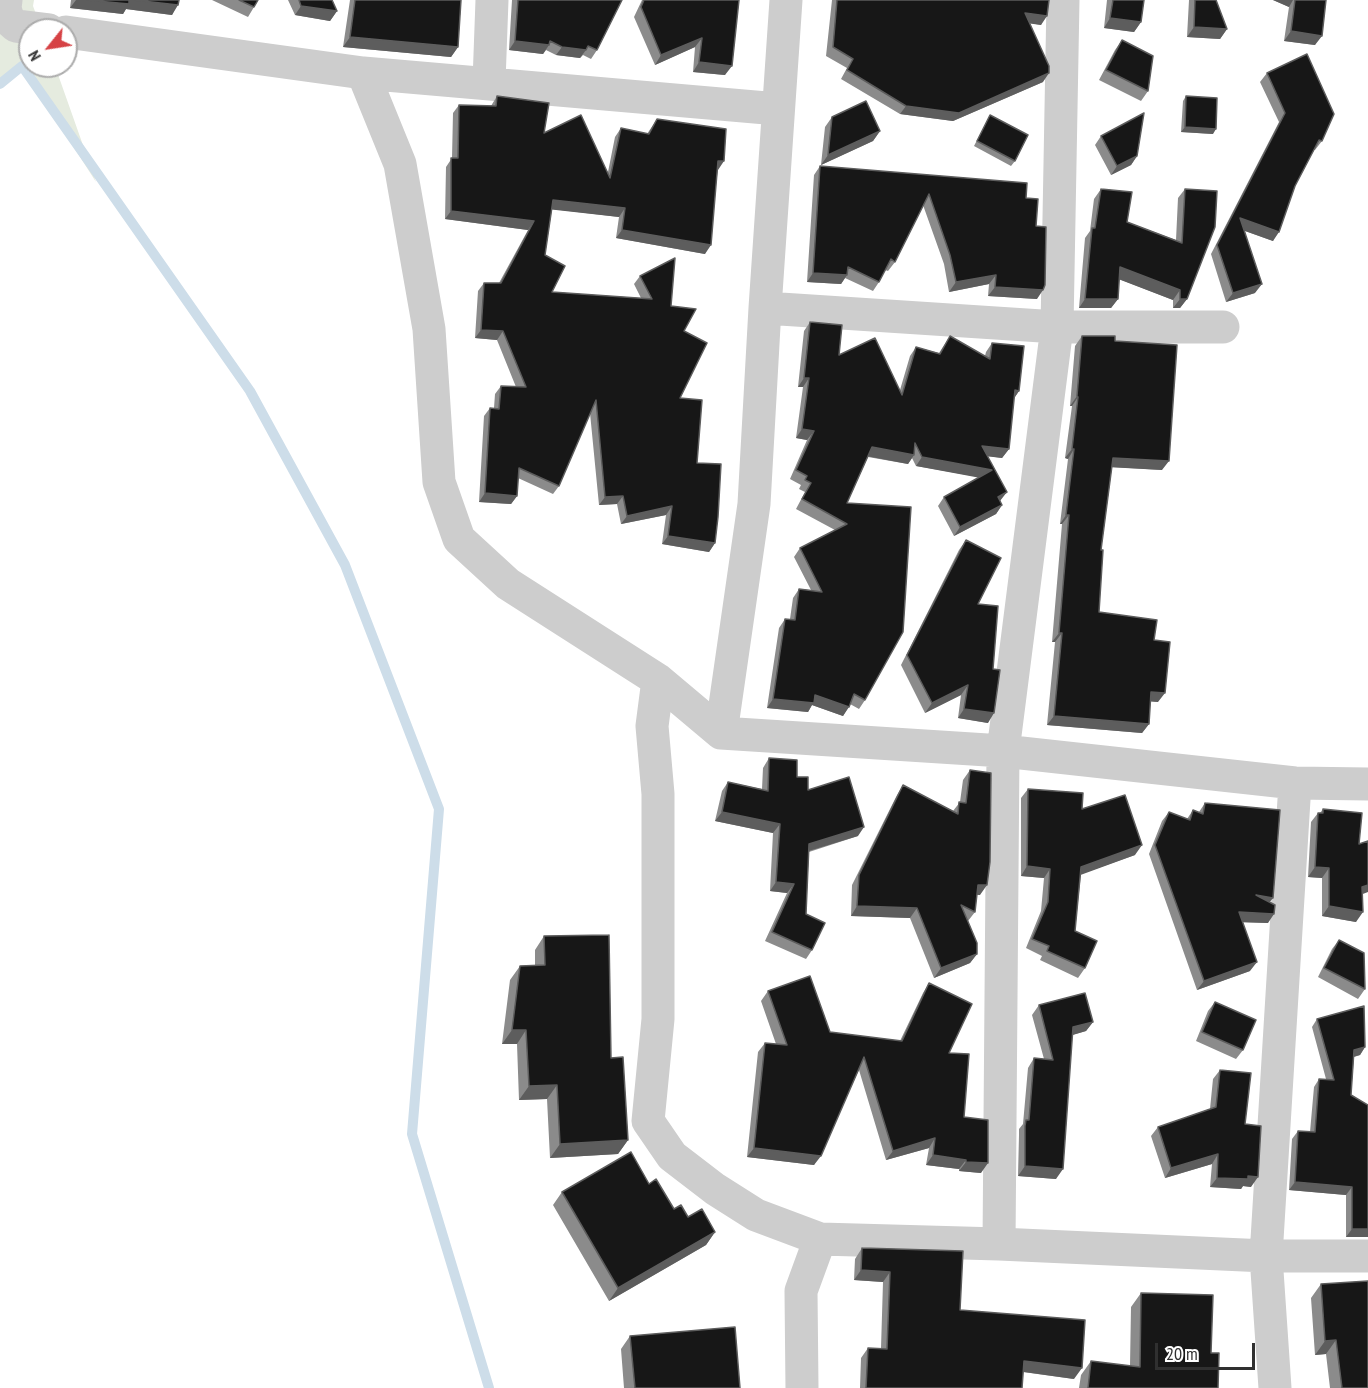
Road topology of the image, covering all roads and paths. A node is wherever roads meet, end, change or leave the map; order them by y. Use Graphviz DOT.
graph roads {
  1 [pos="6,0"];
  2 [pos="492,0"];
  3 [pos="786,0"];
  4 [pos="1063,0"];
  5 [pos="18,26"];
  6 [pos="78,34"];
  7 [pos="363,73"];
  8 [pos="489,82"];
  9 [pos="778,109"];
  10 [pos="765,308"];
  11 [pos="1057,327"];
  12 [pos="1223,327"];
  13 [pos="658,680"];
  14 [pos="720,733"];
  15 [pos="1003,751"];
  16 [pos="1295,783"];
  17 [pos="1368,784"];
  18 [pos="820,1239"];
  19 [pos="999,1244"];
  20 [pos="1266,1256"];
  21 [pos="1368,1256"];
  22 [pos="802,1388"];
  23 [pos="1275,1388"];
  1 -- 5 [label="street"];
  2 -- 8 [label="street"];
  3 -- 9 [label="street"];
  4 -- 11 [label="street"];
  6 -- 7 [label="street"];
  7 -- 8 [label="street"];
  7 -- 13 [label="street"];
  8 -- 9 [label="street"];
  9 -- 10 [label="street"];
  10 -- 11 [label="street"];
  10 -- 14 [label="street"];
  11 -- 12 [label="street"];
  11 -- 15 [label="street"];
  13 -- 14 [label="street"];
  13 -- 18 [label="street"];
  14 -- 15 [label="street"];
  15 -- 16 [label="street"];
  15 -- 19 [label="street"];
  16 -- 17 [label="street"];
  16 -- 20 [label="street"];
  18 -- 19 [label="street"];
  18 -- 22 [label="street"];
  19 -- 20 [label="street"];
  20 -- 21 [label="street"];
  20 -- 23 [label="street"];
}
